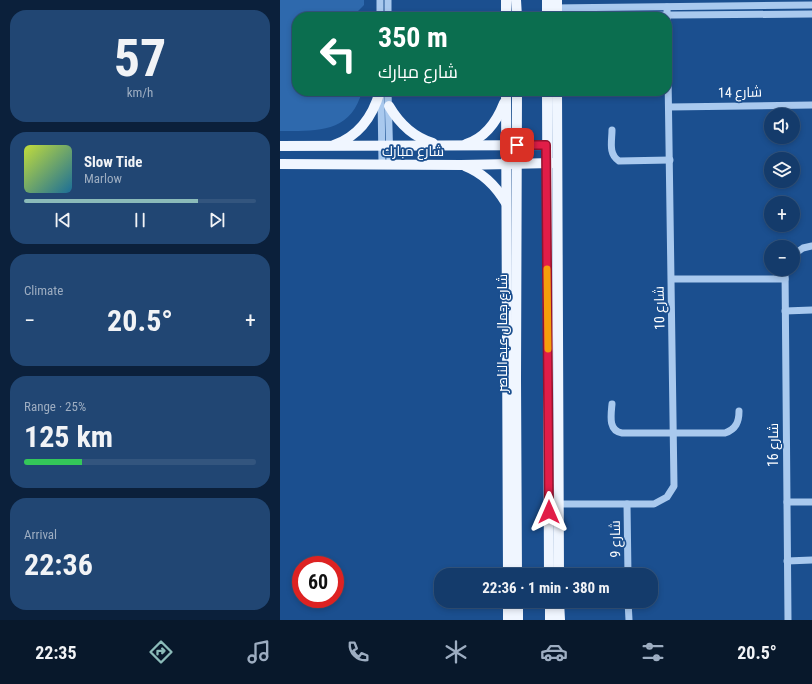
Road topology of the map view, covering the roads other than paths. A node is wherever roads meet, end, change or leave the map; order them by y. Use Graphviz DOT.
graph roads {
  1 [pos="380,0"];
  2 [pos="388,0"];
  3 [pos="506,0"];
  4 [pos="516,0"];
  5 [pos="747,3"];
  6 [pos="667,6"];
  7 [pos="812,6"];
  8 [pos="578,7"];
  9 [pos="552,10"];
  10 [pos="380,12"];
  11 [pos="388,12"];
  12 [pos="506,12"];
  13 [pos="517,12"];
  14 [pos="578,12"];
  15 [pos="668,12"];
  16 [pos="812,14"];
  17 [pos="672,15"];
  18 [pos="747,15"];
  19 [pos="378,96"];
  20 [pos="381,96"];
  21 [pos="388,96"];
  22 [pos="505,96"];
  23 [pos="506,96"];
  24 [pos="517,96"];
  25 [pos="546,96"];
  26 [pos="557,96"];
  27 [pos="669,96"];
  28 [pos="812,105"];
  29 [pos="389,106"];
  30 [pos="669,107"];
  31 [pos="612,130"];
  32 [pos="438,145"];
  33 [pos="462,145"];
  34 [pos="506,145"];
  35 [pos="517,145"];
  36 [pos="546,145"];
  37 [pos="280,146"];
  38 [pos="330,146"];
  39 [pos="386,146"];
  40 [pos="670,160"];
  41 [pos="547,163"];
  42 [pos="557,163"];
  43 [pos="280,164"];
  44 [pos="506,164"];
  45 [pos="518,164"];
  46 [pos="386,165"];
  47 [pos="462,165"];
  48 [pos="506,202"];
  49 [pos="812,246"];
  50 [pos="800,250"];
  51 [pos="785,276"];
  52 [pos="672,279"];
  53 [pos="785,279"];
  54 [pos="812,310"];
  55 [pos="785,311"];
  56 [pos="512,379"];
  57 [pos="612,404"];
  58 [pos="739,411"];
  59 [pos="674,433"];
  60 [pos="786,502"];
  61 [pos="812,502"];
  62 [pos="559,504"];
  63 [pos="628,504"];
  64 [pos="512,553"];
  65 [pos="812,560"];
  66 [pos="787,561"];
  67 [pos="509,568"];
  68 [pos="516,568"];
  69 [pos="549,568"];
  70 [pos="559,568"];
  71 [pos="628,568"];
  72 [pos="508,608"];
  73 [pos="518,608"];
  74 [pos="550,608"];
  75 [pos="559,608"];
  76 [pos="628,608"];
  77 [pos="508,620"];
  78 [pos="518,620"];
  79 [pos="550,620"];
  80 [pos="560,620"];
  81 [pos="629,620"];
  82 [pos="788,620"];
  1 -- 10 [label="street"];
  2 -- 11 [label="street"];
  3 -- 12 [label="main road"];
  4 -- 13 [label="main road"];
  5 -- 6 [label="street"];
  5 -- 7 [label="street"];
  5 -- 18 [label="street"];
  6 -- 8 [label="street"];
  6 -- 15 [label="street, شارع 10"];
  8 -- 9 [label="street"];
  8 -- 14 [label="street"];
  16 -- 18 [label="street"];
  17 -- 18 [label="street"];
  19 -- 38 [label="main road"];
  20 -- 39 [label="street"];
  21 -- 29 [label="street"];
  22 -- 33 [label="main road"];
  23 -- 34 [label="main road"];
  24 -- 35 [label="main road, شارع جمال عبد الناصر"];
  25 -- 36 [label="main road"];
  26 -- 42 [label="main road"];
  27 -- 30 [label="street, شارع 10"];
  28 -- 30 [label="street, شارع 14"];
  29 -- 32 [label="main road"];
  29 -- 39 [label="street"];
  30 -- 40 [label="street, شارع 10"];
  31 -- 40 [label="street"];
  32 -- 33 [label="main road, شارع مبارك"];
  32 -- 39 [label="main road, شارع مبارك"];
  33 -- 34 [label="main road, شارع مبارك"];
  34 -- 35 [label="main road, شارع مبارك"];
  34 -- 44 [label="main road"];
  35 -- 36 [label="main road, شارع مبارك"];
  35 -- 45 [label="main road, شارع جمال عبد الناصر"];
  36 -- 41 [label="main road"];
  37 -- 38 [label="main road, شارع مبارك"];
  38 -- 39 [label="main road, شارع مبارك"];
  39 -- 46 [label="street"];
  40 -- 52 [label="street, شارع 10"];
  41 -- 42 [label="main road, شارع مبارك"];
  41 -- 45 [label="main road, شارع مبارك"];
  41 -- 69 [label="main road"];
  42 -- 62 [label="main road"];
  43 -- 46 [label="main road, شارع مبارك"];
  44 -- 45 [label="main road, شارع مبارك"];
  44 -- 47 [label="main road, شارع مبارك"];
  44 -- 48 [label="main road"];
  45 -- 56 [label="main road, شارع جمال عبد الناصر"];
  46 -- 47 [label="main road, شارع مبارك"];
  47 -- 48 [label="main road"];
  48 -- 56 [label="main road"];
  49 -- 50 [label="street"];
  51 -- 53 [label="street, شارع 16"];
  52 -- 53 [label="street"];
  52 -- 59 [label="street, شارع 10"];
  53 -- 55 [label="street, شارع 16"];
  54 -- 55 [label="street"];
  55 -- 60 [label="street, شارع 16"];
  56 -- 64 [label="main road"];
  57 -- 59 [label="street"];
  58 -- 59 [label="street"];
  59 -- 63 [label="street, شارع 10"];
  60 -- 61 [label="street"];
  60 -- 66 [label="street, شارع 16"];
  62 -- 63 [label="street, شارع 10"];
  62 -- 70 [label="main road"];
  63 -- 71 [label="street, شارع 9"];
  64 -- 67 [label="main road"];
  64 -- 68 [label="main road"];
  65 -- 66 [label="street"];
  66 -- 82 [label="street, شارع 16"];
  72 -- 77 [label="main road"];
  73 -- 78 [label="main road"];
  74 -- 79 [label="main road"];
  75 -- 80 [label="main road"];
  76 -- 81 [label="street"];
}
